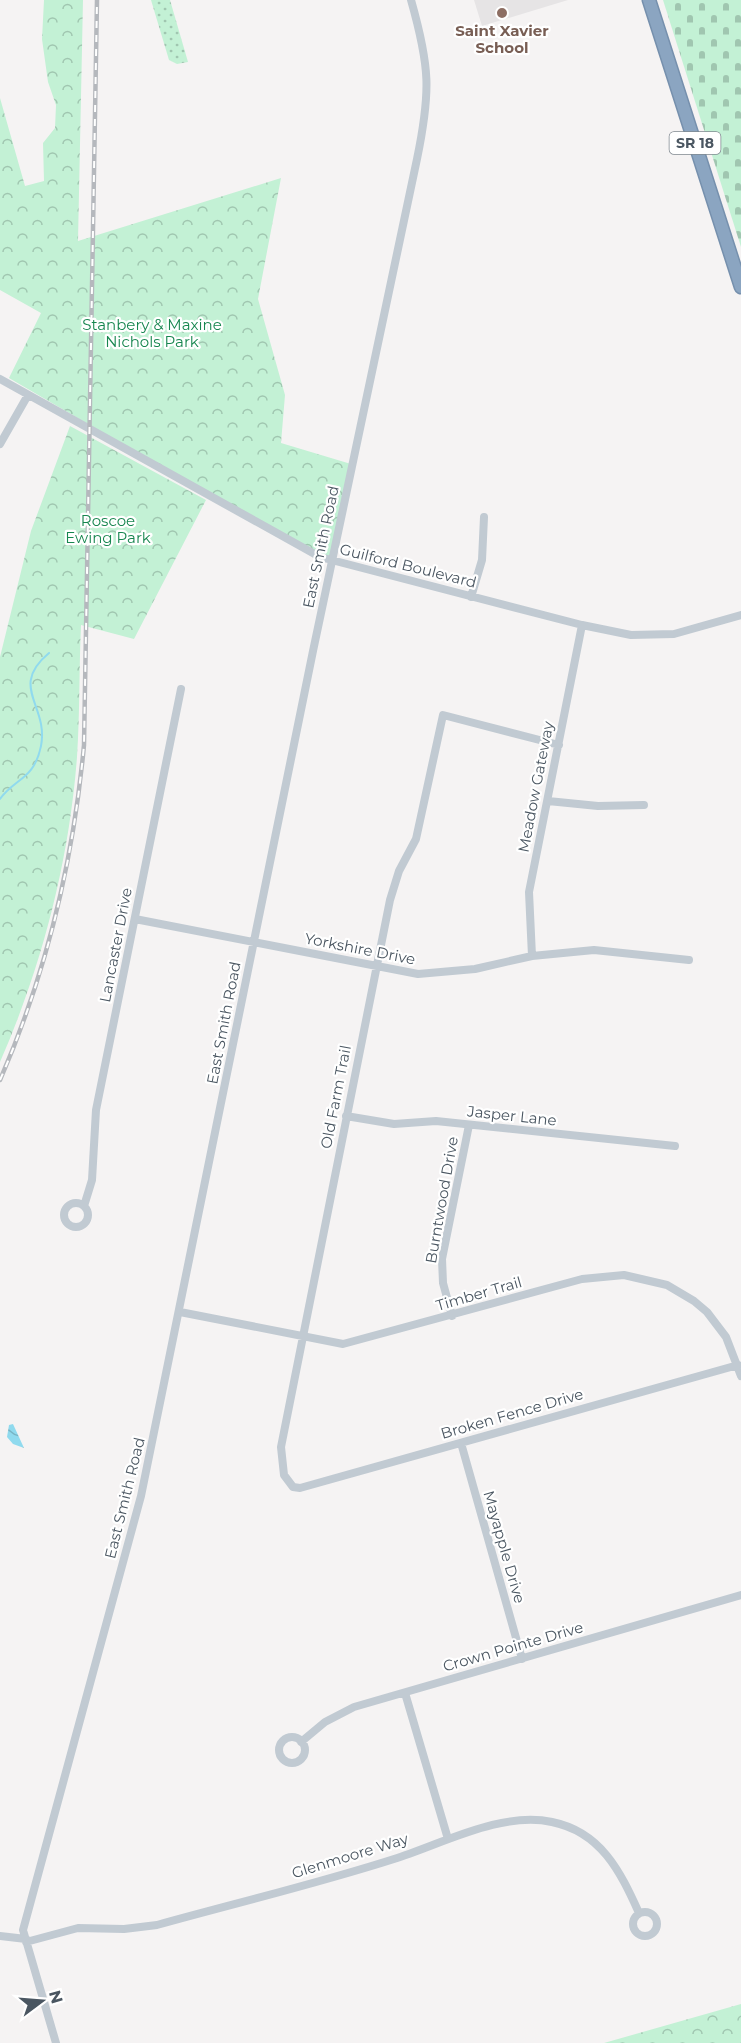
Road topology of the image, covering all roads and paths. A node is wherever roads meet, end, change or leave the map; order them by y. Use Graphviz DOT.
graph roads {
  1 [pos="411,0"];
  2 [pos="649,0"];
  3 [pos="741,287"];
  4 [pos="0,379"];
  5 [pos="28,395"];
  6 [pos="0,444"];
  7 [pos="484,517"];
  8 [pos="332,561"];
  9 [pos="471,597"];
  10 [pos="741,615"];
  11 [pos="582,625"];
  12 [pos="181,689"];
  13 [pos="559,745"];
  14 [pos="548,801"];
  15 [pos="644,805"];
  16 [pos="135,919"];
  17 [pos="254,943"];
  18 [pos="532,956"];
  19 [pos="689,960"];
  20 [pos="376,967"];
  21 [pos="346,1116"];
  22 [pos="469,1125"];
  23 [pos="675,1146"];
  24 [pos="84,1206"];
  25 [pos="180,1312"];
  26 [pos="452,1316"];
  27 [pos="302,1337"];
  28 [pos="738,1365"];
  29 [pos="741,1376"];
  30 [pos="461,1443"];
  31 [pos="292,1487"];
  32 [pos="741,1595"];
  33 [pos="522,1659"];
  34 [pos="405,1693"];
  35 [pos="301,1742"];
  36 [pos="448,1839"];
  37 [pos="639,1913"];
  38 [pos="0,1936"];
  39 [pos="26,1940"];
  40 [pos="56,2043"];
  1 -- 8 [label="street, East Smith Road"];
  2 -- 3 [label="highway, SR 18"];
  4 -- 5 [label="street, Guilford Boulevard"];
  5 -- 6 [label="street"];
  5 -- 8 [label="street, Guilford Boulevard"];
  7 -- 9 [label="street"];
  8 -- 9 [label="street, Guilford Boulevard"];
  8 -- 17 [label="street, East Smith Road"];
  9 -- 11 [label="street, Guilford Boulevard"];
  10 -- 11 [label="street, Guilford Boulevard"];
  11 -- 13 [label="street, Meadow Gateway"];
  12 -- 16 [label="street, Lancaster Drive"];
  13 -- 14 [label="street, Meadow Gateway"];
  13 -- 20 [label="street, Old Farm Trail"];
  14 -- 15 [label="street"];
  14 -- 18 [label="street, Meadow Gateway"];
  16 -- 17 [label="street, Yorkshire Drive"];
  16 -- 24 [label="street, Lancaster Drive"];
  17 -- 20 [label="street, Yorkshire Drive"];
  17 -- 25 [label="street, East Smith Road"];
  18 -- 19 [label="street, Yorkshire Drive"];
  18 -- 20 [label="street, Yorkshire Drive"];
  20 -- 21 [label="street, Old Farm Trail"];
  21 -- 22 [label="street, Jasper Lane"];
  21 -- 27 [label="street, Old Farm Trail"];
  22 -- 23 [label="street, Jasper Lane"];
  22 -- 26 [label="street, Burntwood Drive"];
  25 -- 27 [label="street, Timber Trail"];
  25 -- 39 [label="street, East Smith Road"];
  26 -- 27 [label="street, Timber Trail"];
  26 -- 28 [label="street, Timber Trail"];
  27 -- 31 [label="street, Old Farm Trail"];
  28 -- 29 [label="street, Timber Trail"];
  28 -- 30 [label="street, Broken Fence Drive"];
  30 -- 31 [label="street, Broken Fence Drive"];
  30 -- 33 [label="street, Mayapple Drive"];
  32 -- 33 [label="street, Crown Pointe Drive"];
  33 -- 34 [label="street, Crown Pointe Drive"];
  34 -- 35 [label="street, Crown Pointe Drive"];
  34 -- 36 [label="street"];
  36 -- 37 [label="street, Glenmoore Way"];
  36 -- 39 [label="street, Glenmoore Way"];
  38 -- 39 [label="street"];
  39 -- 40 [label="street, East Smith Road"];
}
